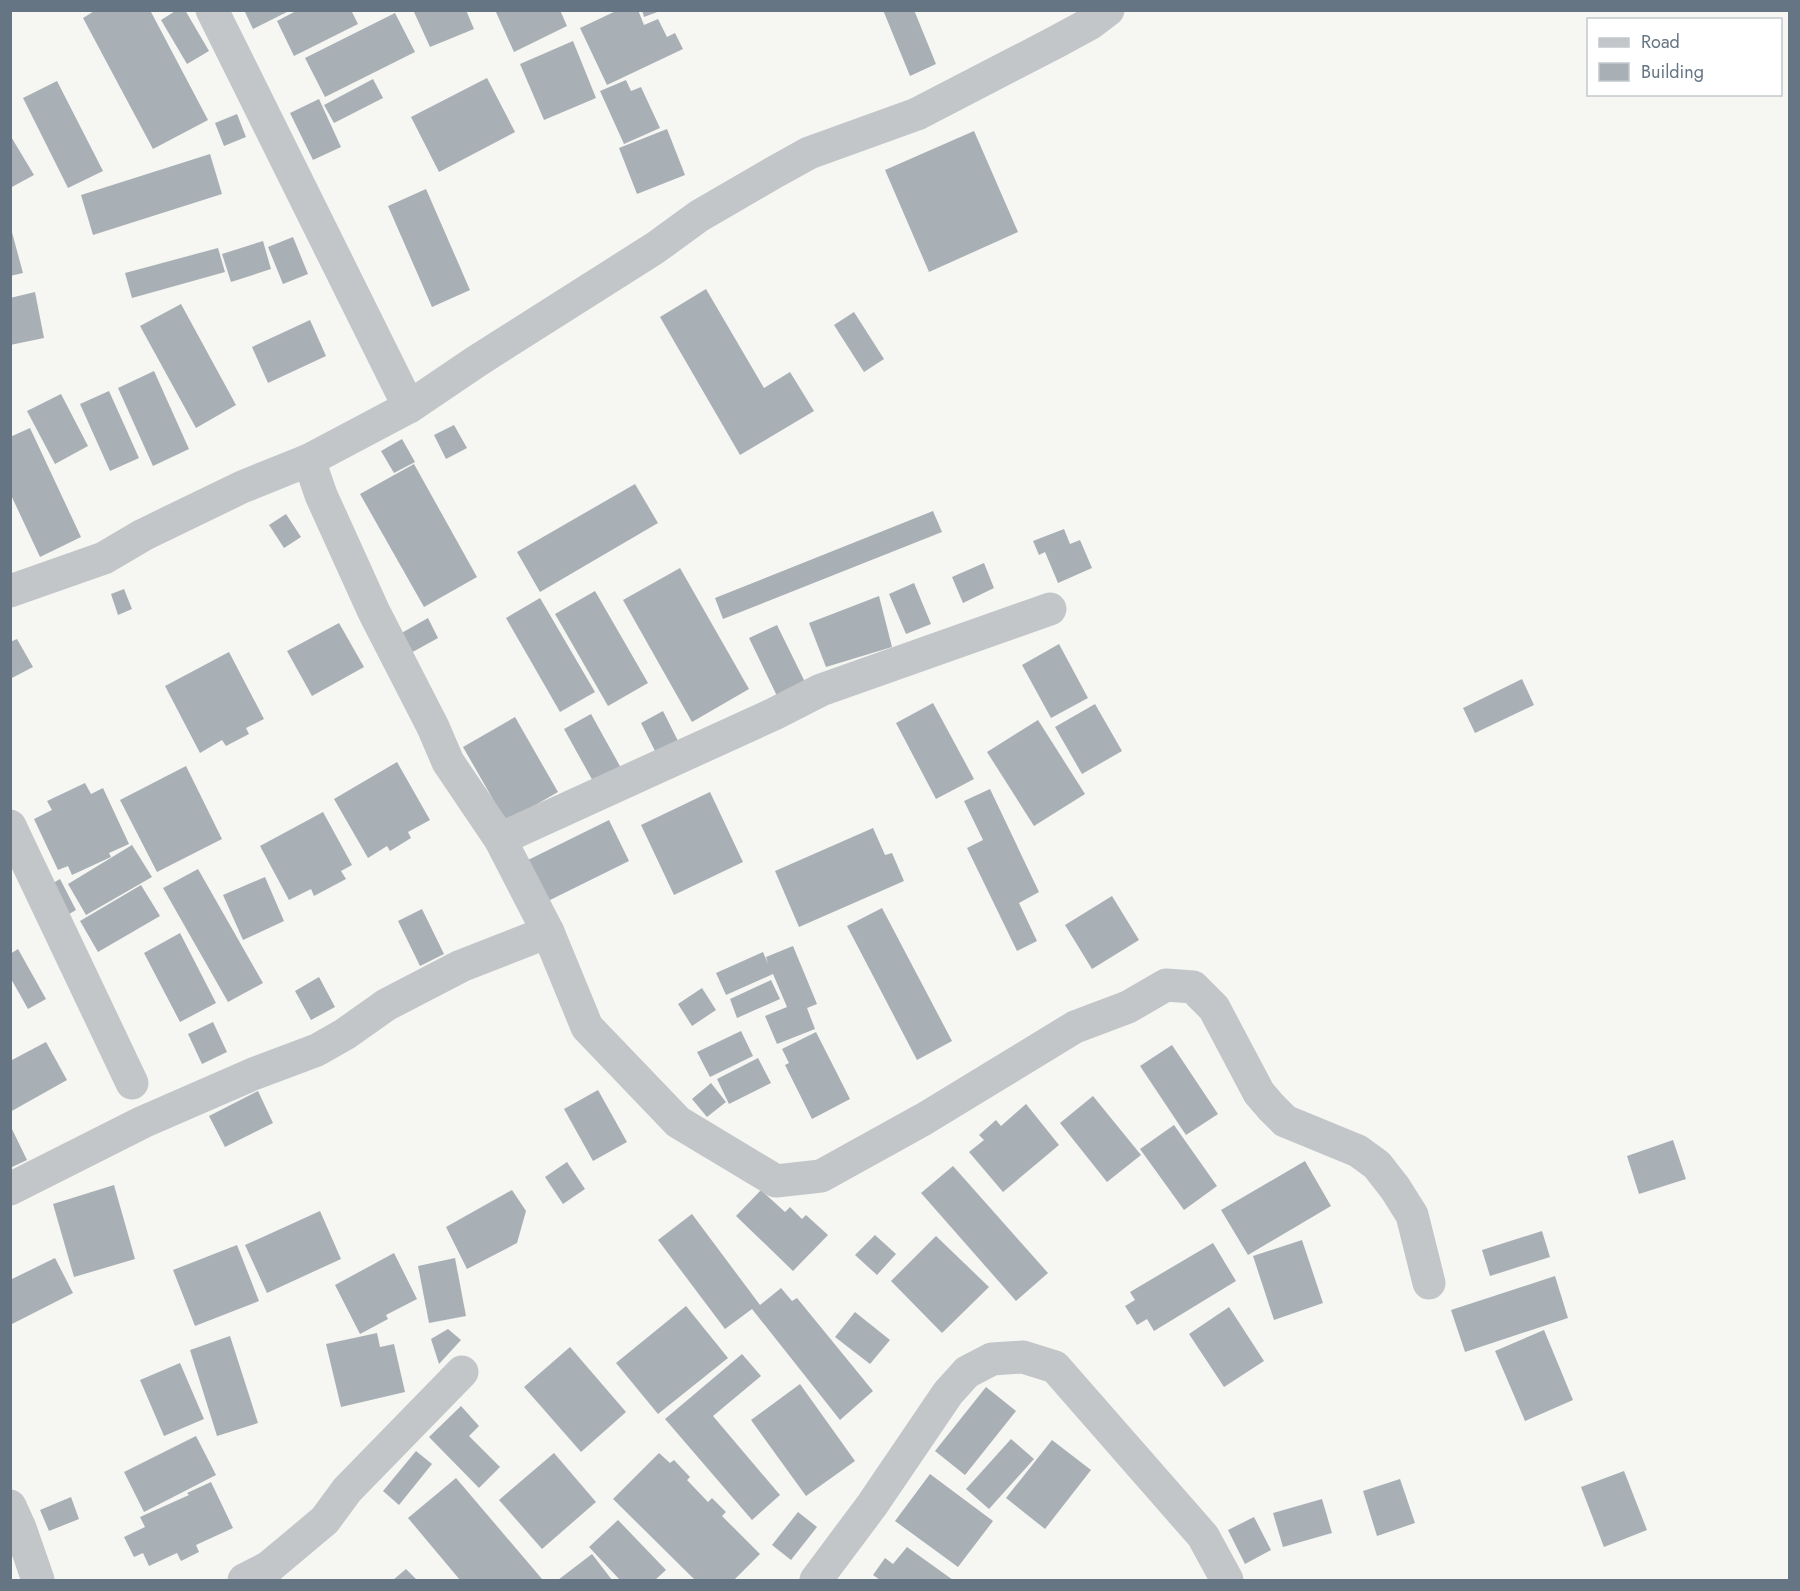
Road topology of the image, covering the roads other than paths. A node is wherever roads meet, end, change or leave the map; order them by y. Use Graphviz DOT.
graph roads {
  1 [pos="212,10"];
  2 [pos="1108,10"];
  3 [pos="409,407"];
  4 [pos="309,460"];
  5 [pos="10,591"];
  6 [pos="1050,609"];
  7 [pos="10,826"];
  8 [pos="500,839"];
  9 [pos="548,932"];
  10 [pos="132,1083"];
  11 [pos="10,1189"];
  12 [pos="1429,1283"];
  13 [pos="462,1372"];
  14 [pos="10,1506"];
  15 [pos="38,1581"];
  16 [pos="244,1581"];
  17 [pos="816,1581"];
  18 [pos="1227,1581"];
  1 -- 3 [label="street"];
  2 -- 3 [label="street"];
  3 -- 4 [label="street"];
  4 -- 5 [label="street"];
  4 -- 8 [label="street"];
  6 -- 8 [label="street"];
  7 -- 10 [label="street"];
  8 -- 9 [label="street"];
  9 -- 11 [label="street"];
  9 -- 12 [label="street"];
  13 -- 16 [label="street"];
  14 -- 15 [label="street"];
  17 -- 18 [label="street"];
}
